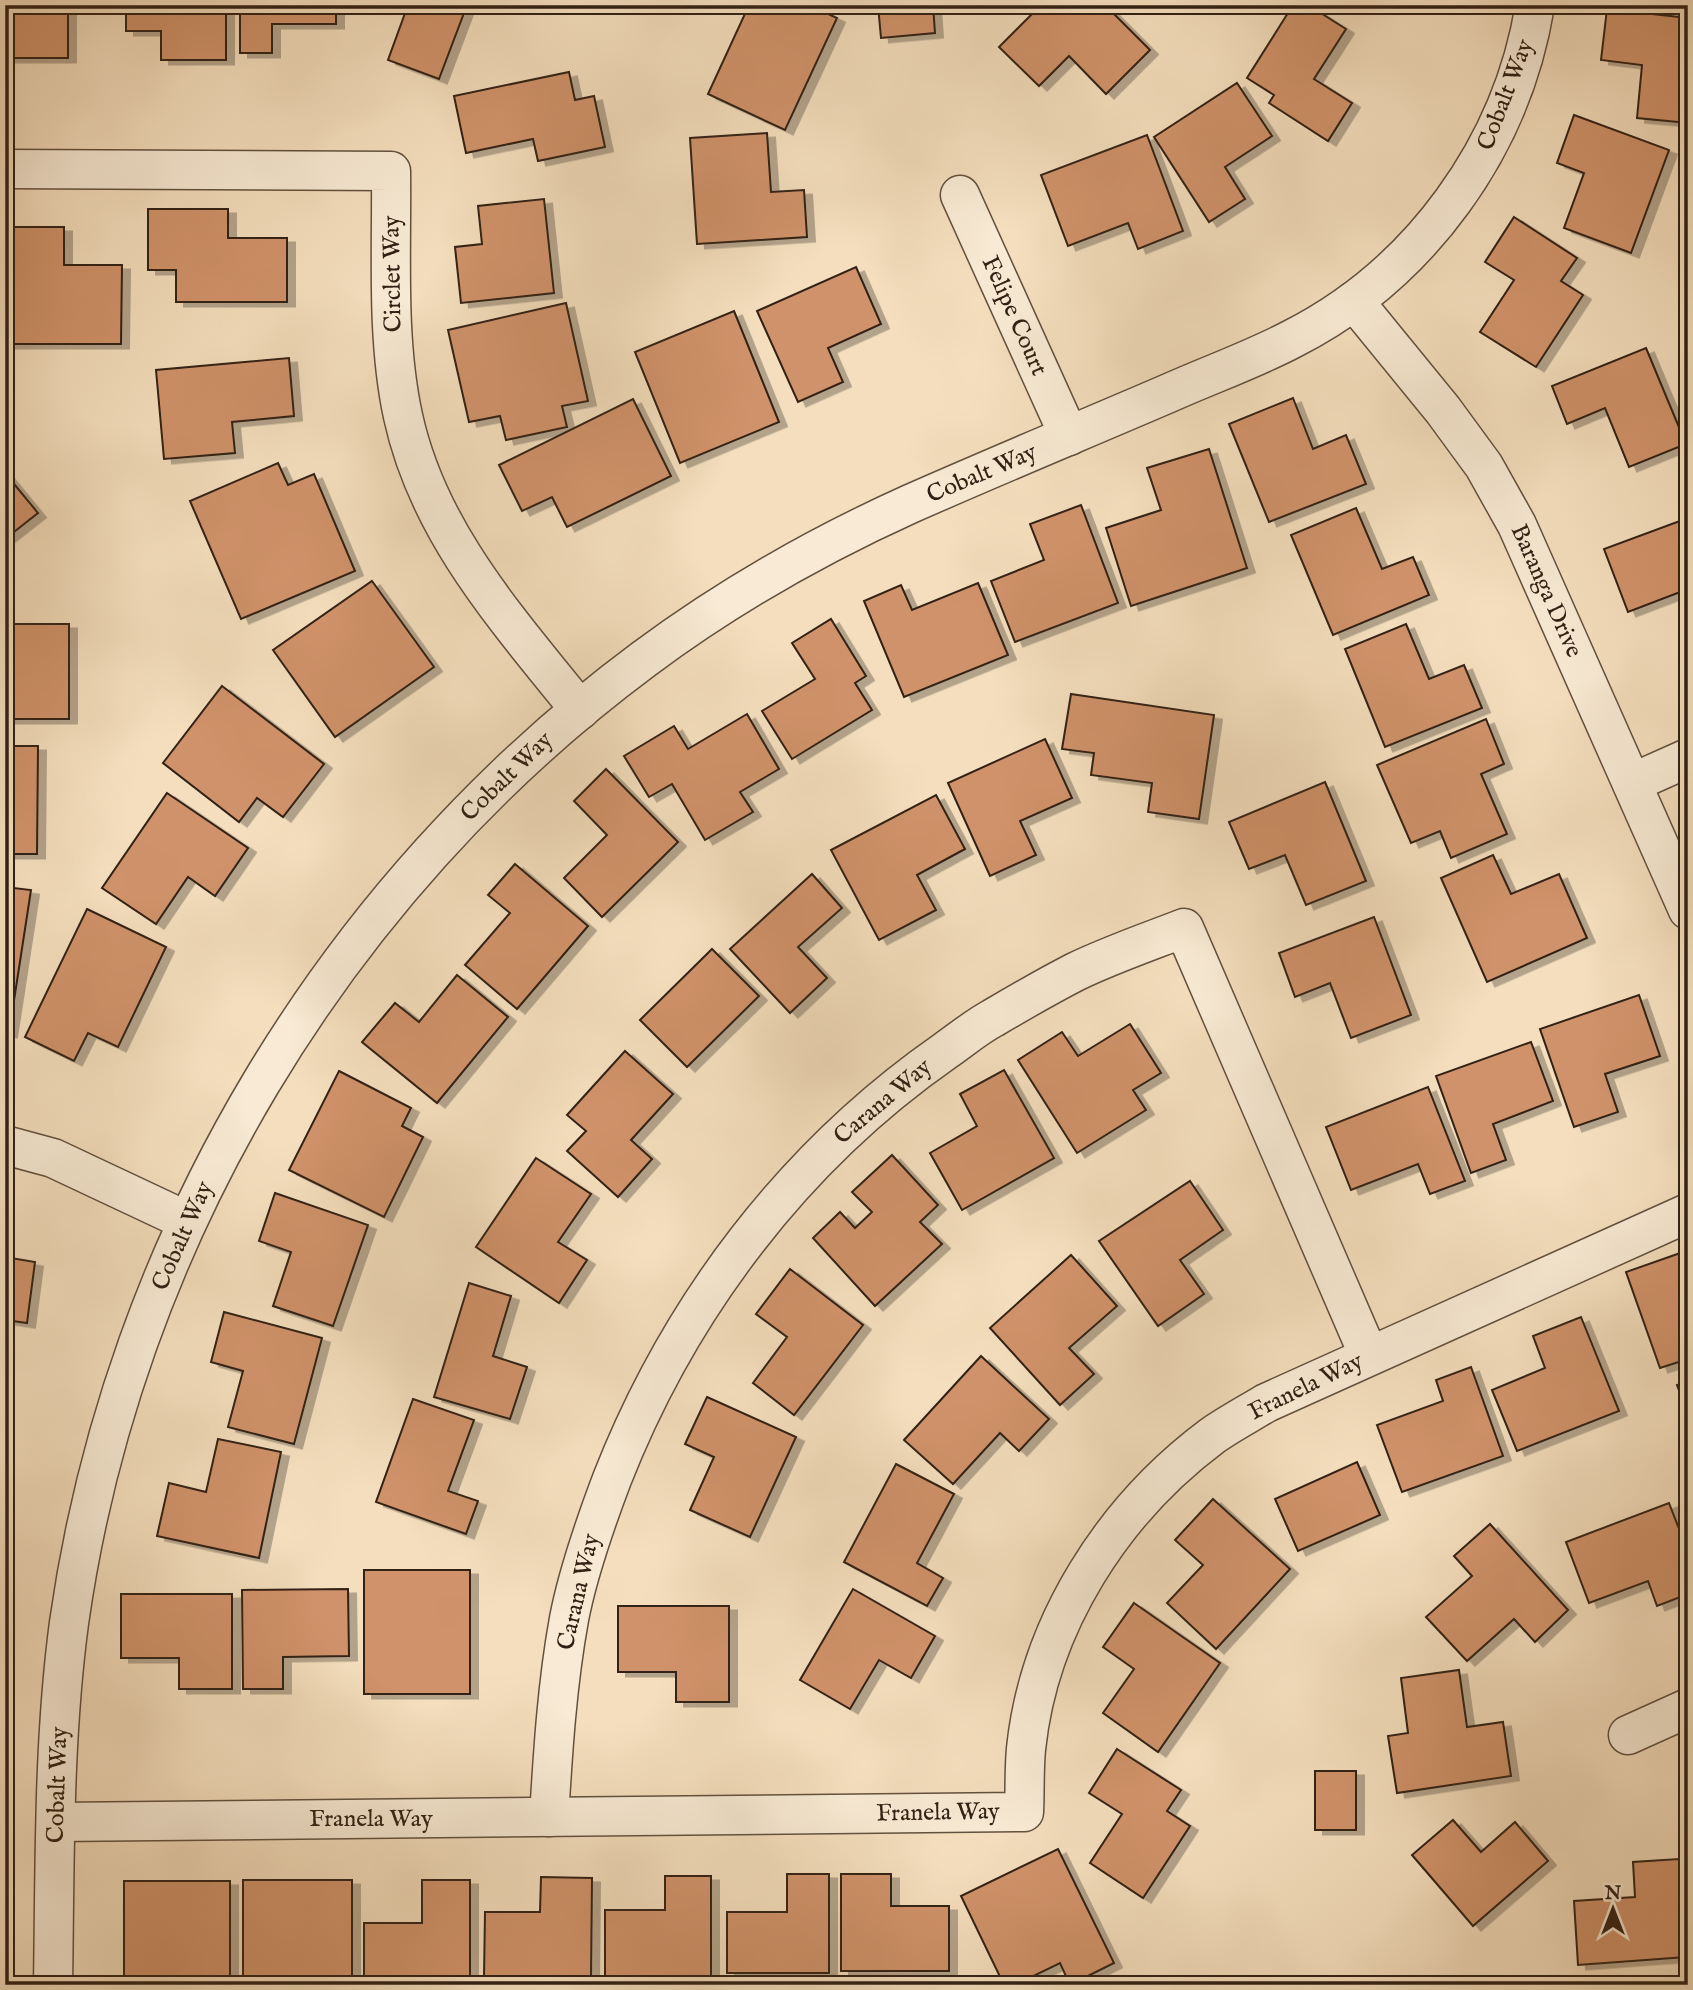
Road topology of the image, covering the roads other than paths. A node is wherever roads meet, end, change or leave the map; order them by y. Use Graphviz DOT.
graph roads {
  1 [pos="1535,5"];
  2 [pos="5,169"];
  3 [pos="960,195"];
  4 [pos="1354,301"];
  5 [pos="1069,436"];
  6 [pos="580,710"];
  7 [pos="1688,758"];
  8 [pos="1632,783"];
  9 [pos="1688,910"];
  10 [pos="5,1145"];
  11 [pos="1688,1213"];
  12 [pos="187,1221"];
  13 [pos="1369,1356"];
  14 [pos="1688,1708"];
  15 [pos="1628,1735"];
  16 [pos="549,1817"];
  17 [pos="56,1822"];
  18 [pos="53,1985"];
  1 -- 4 [label="street, Cobalt Way"];
  2 -- 6 [label="street, Circlet Way"];
  3 -- 5 [label="street, Felipe Court"];
  4 -- 5 [label="street, Cobalt Way"];
  4 -- 8 [label="street, Baranga Drive"];
  5 -- 6 [label="street, Cobalt Way"];
  6 -- 12 [label="street, Cobalt Way"];
  7 -- 8 [label="street"];
  8 -- 9 [label="street, Baranga Drive"];
  10 -- 12 [label="street"];
  11 -- 13 [label="street, Franela Way"];
  12 -- 17 [label="street, Cobalt Way"];
  13 -- 16 [label="street, Franela Way"];
  13 -- 16 [label="street, Carana Way"];
  14 -- 15 [label="street"];
  16 -- 17 [label="street, Franela Way"];
  17 -- 18 [label="street, Cobalt Way"];
}
